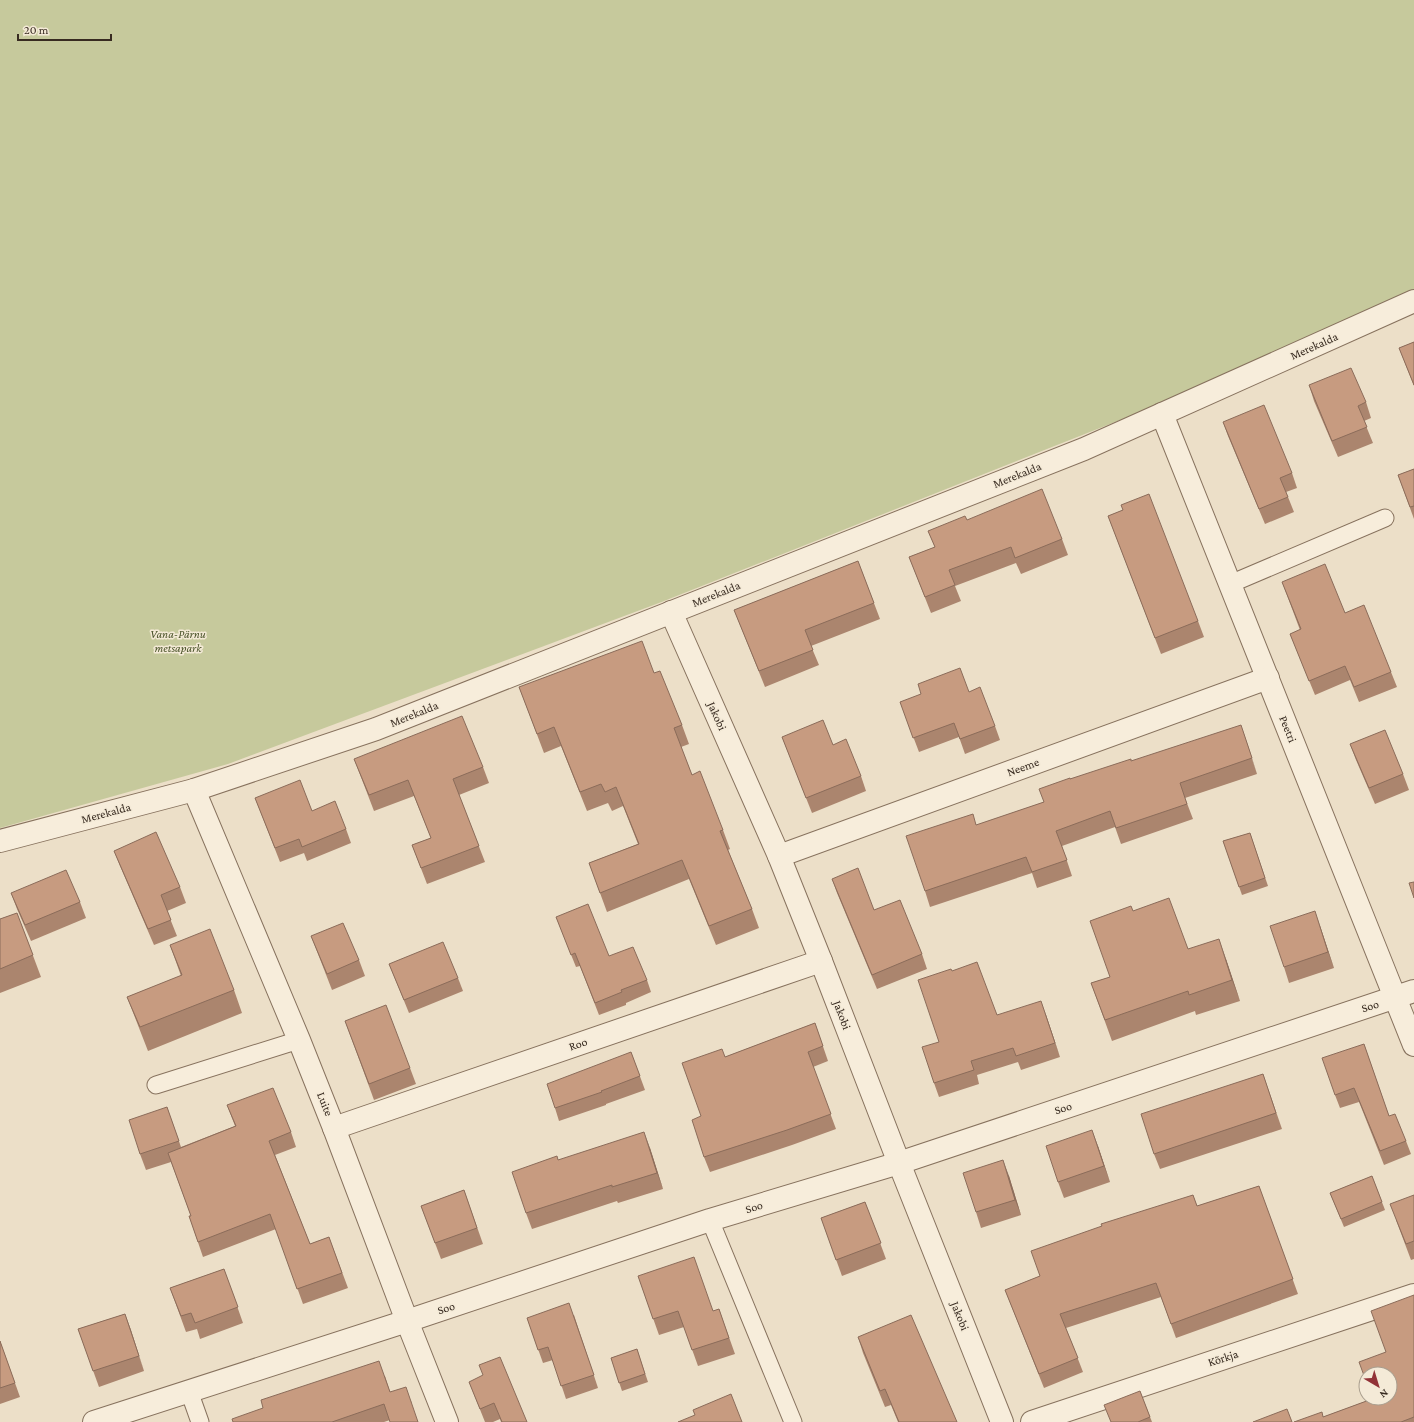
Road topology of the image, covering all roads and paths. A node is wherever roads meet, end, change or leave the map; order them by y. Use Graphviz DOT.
graph roads {
  1 [pos="1414,301"];
  2 [pos="1162,414"];
  3 [pos="1385,518"];
  4 [pos="1230,584"];
  5 [pos="671,612"];
  6 [pos="1268,678"];
  7 [pos="194,790"];
  8 [pos="0,841"];
  9 [pos="779,856"];
  10 [pos="821,961"];
  11 [pos="1405,995"];
  12 [pos="299,1040"];
  13 [pos="1414,1045"];
  14 [pos="156,1085"];
  15 [pos="334,1128"];
  16 [pos="899,1162"];
  17 [pos="710,1220"];
  18 [pos="1414,1295"];
  19 [pos="407,1321"];
  20 [pos="189,1391"];
  21 [pos="94,1422"];
  22 [pos="200,1422"];
  23 [pos="447,1422"];
  24 [pos="792,1422"];
  25 [pos="1002,1422"];
  26 [pos="1032,1422"];
  1 -- 2 [label="street, Merekalda"];
  2 -- 4 [label="street, Peetri"];
  2 -- 5 [label="street, Merekalda"];
  3 -- 4 [label="lane"];
  4 -- 6 [label="street, Peetri"];
  5 -- 7 [label="street, Merekalda"];
  5 -- 9 [label="street, Jakobi"];
  6 -- 9 [label="street, Neeme"];
  6 -- 11 [label="street, Peetri"];
  7 -- 8 [label="street, Merekalda"];
  7 -- 12 [label="street, Luite"];
  9 -- 10 [label="street, Jakobi"];
  10 -- 15 [label="street, Roo"];
  10 -- 16 [label="street, Jakobi"];
  11 -- 13 [label="street, Peetri"];
  11 -- 16 [label="street, Soo"];
  12 -- 14 [label="lane"];
  12 -- 15 [label="street, Luite"];
  15 -- 19 [label="street, Luite"];
  16 -- 17 [label="street, Soo"];
  16 -- 25 [label="street, Jakobi"];
  17 -- 19 [label="street, Soo"];
  17 -- 24 [label="lane"];
  18 -- 26 [label="street, Kõrkja"];
  19 -- 20 [label="street, Soo"];
  19 -- 23 [label="street, Luite"];
  20 -- 21 [label="street, Soo"];
  20 -- 22 [label="lane"];
}
